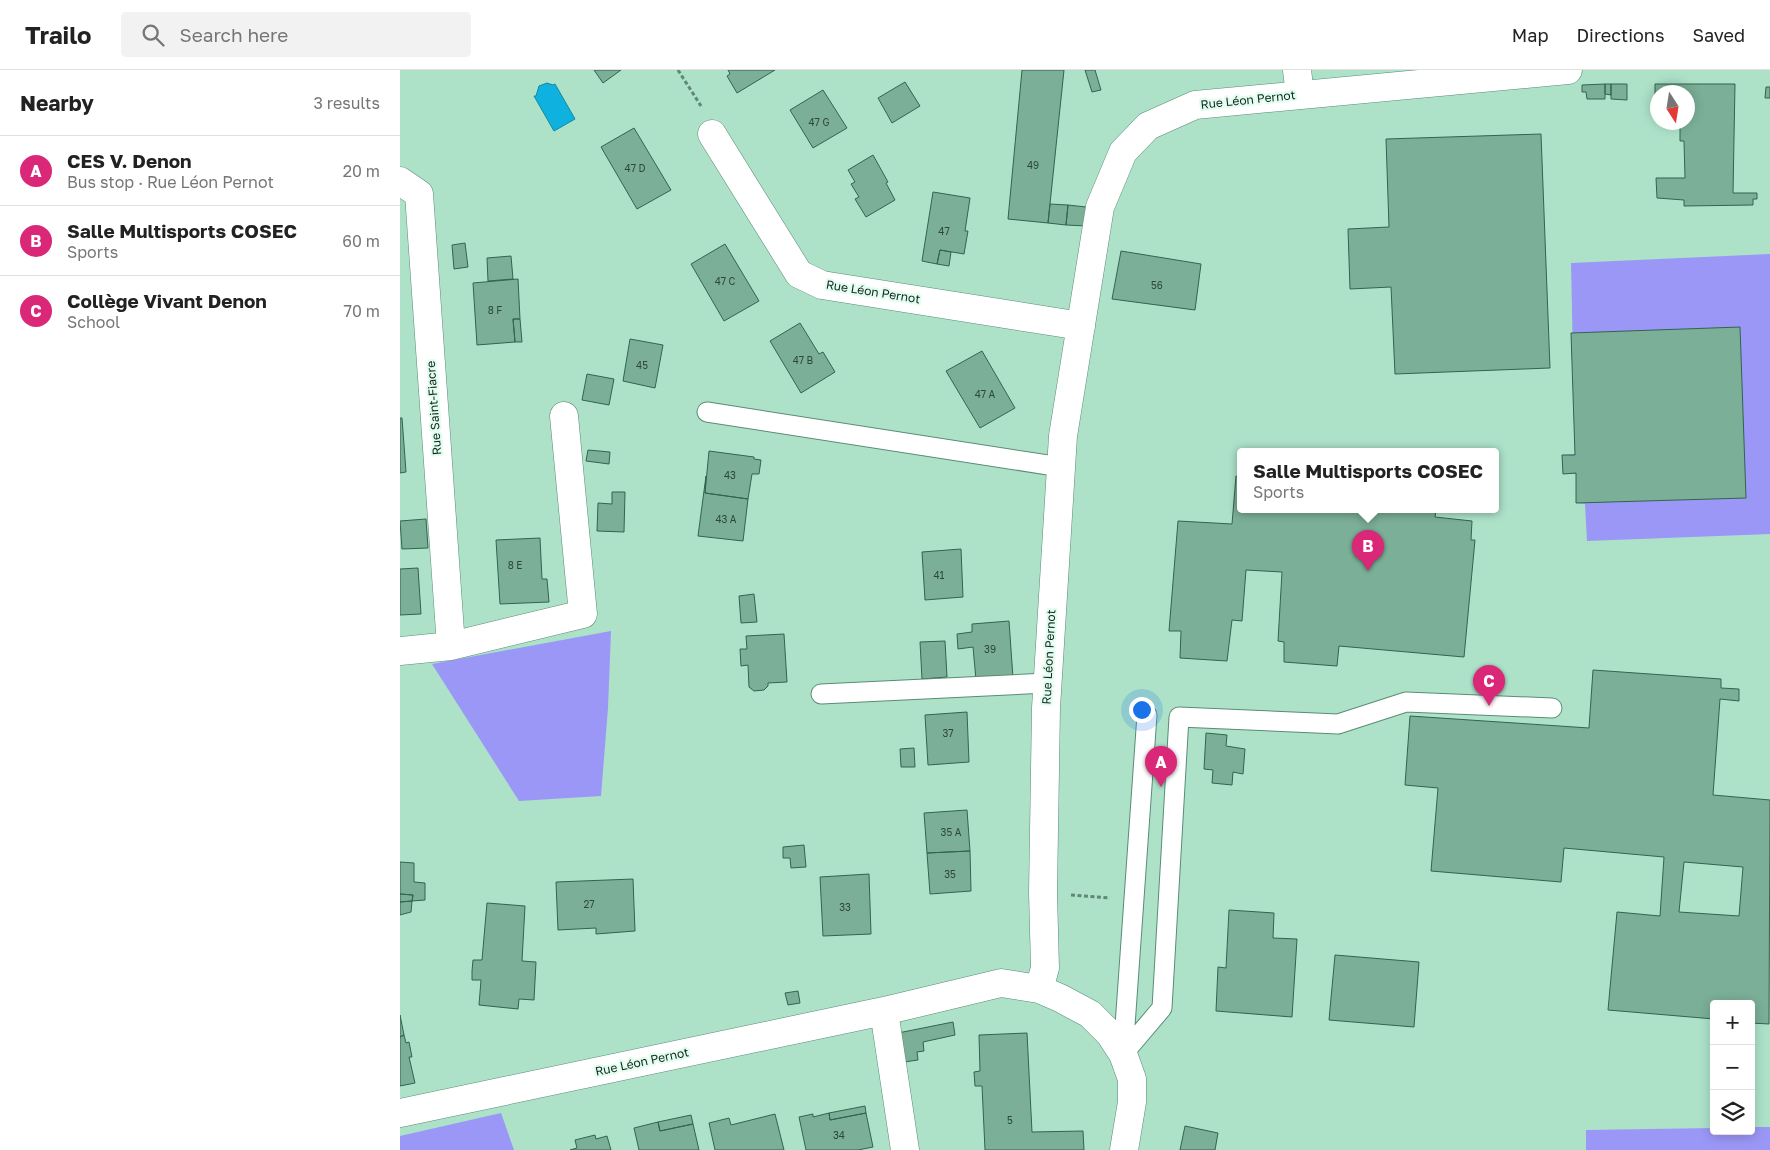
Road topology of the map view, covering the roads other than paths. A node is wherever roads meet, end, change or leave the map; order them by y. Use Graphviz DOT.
graph roads {
  1 [pos="1568,70"];
  2 [pos="1298,82"];
  3 [pos="712,134"];
  4 [pos="400,181"];
  5 [pos="1081,326"];
  6 [pos="707,412"];
  7 [pos="564,416"];
  8 [pos="1061,467"];
  9 [pos="451,646"];
  10 [pos="400,651"];
  11 [pos="1047,683"];
  12 [pos="821,694"];
  13 [pos="1552,708"];
  14 [pos="1147,715"];
  15 [pos="1049,993"];
  16 [pos="884,1011"];
  17 [pos="1123,1054"];
  18 [pos="400,1112"];
  19 [pos="904,1150"];
  20 [pos="1124,1150"];
  1 -- 2 [label="street, Rue Léon Pernot"];
  2 -- 5 [label="street, Rue Léon Pernot"];
  3 -- 5 [label="street, Rue Léon Pernot"];
  4 -- 9 [label="street, Rue Saint-Fiacre"];
  5 -- 8 [label="street, Rue Léon Pernot"];
  6 -- 8 [label="lane"];
  7 -- 9 [label="street"];
  8 -- 11 [label="street, Rue Léon Pernot"];
  9 -- 10 [label="street"];
  11 -- 12 [label="lane"];
  11 -- 15 [label="street, Rue Léon Pernot"];
  13 -- 17 [label="lane"];
  14 -- 17 [label="lane"];
  15 -- 16 [label="street, Rue Léon Pernot"];
  15 -- 17 [label="street"];
  16 -- 18 [label="street, Rue Léon Pernot"];
  16 -- 19 [label="street"];
  17 -- 20 [label="street"];
}
